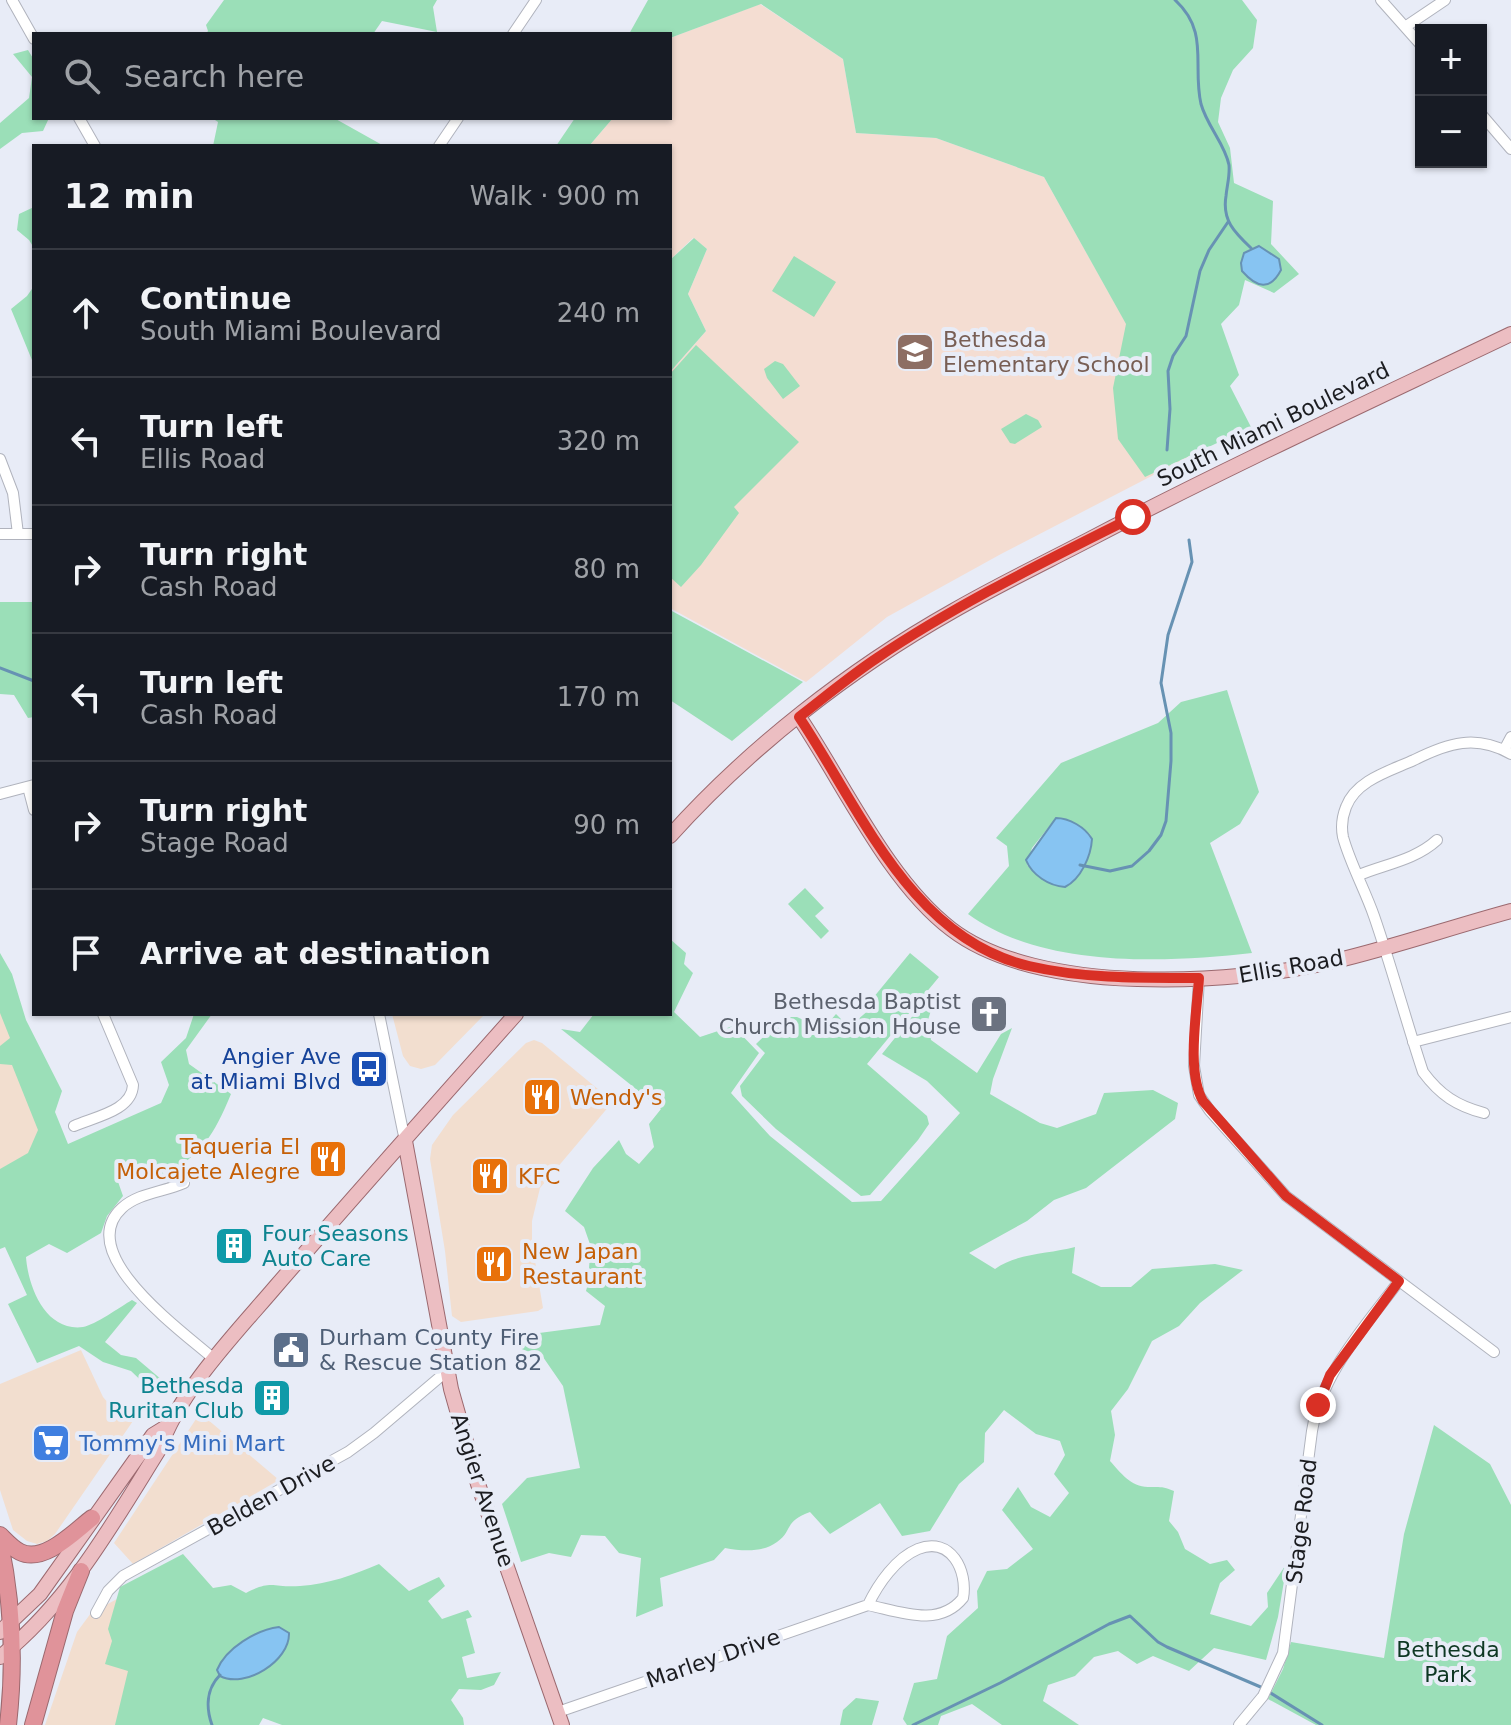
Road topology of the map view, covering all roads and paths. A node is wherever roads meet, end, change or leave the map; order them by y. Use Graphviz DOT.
graph roads {
  1 [pos="12,0"];
  2 [pos="536,0"];
  3 [pos="1381,0"];
  4 [pos="1445,0"];
  5 [pos="1405,27"];
  6 [pos="514,32"];
  7 [pos="32,35"];
  8 [pos="1415,38"];
  9 [pos="80,120"];
  10 [pos="457,120"];
  11 [pos="1487,121"];
  12 [pos="94,144"];
  13 [pos="440,144"];
  14 [pos="1511,149"];
  15 [pos="1511,334"];
  16 [pos="0,459"];
  17 [pos="0,534"];
  18 [pos="18,534"];
  19 [pos="32,534"];
  20 [pos="799,717"];
  21 [pos="1511,737"];
  22 [pos="1508,752"];
  23 [pos="31,786"];
  24 [pos="0,794"];
  25 [pos="672,834"];
  26 [pos="1437,840"];
  27 [pos="1359,875"];
  28 [pos="1511,911"];
  29 [pos="1384,946"];
  30 [pos="1199,978"];
  31 [pos="104,1016"];
  32 [pos="379,1016"];
  33 [pos="514,1016"];
  34 [pos="1511,1017"];
  35 [pos="1413,1042"];
  36 [pos="1484,1113"];
  37 [pos="74,1126"];
  38 [pos="405,1141"];
  39 [pos="184,1183"];
  40 [pos="1399,1281"];
  41 [pos="1494,1352"];
  42 [pos="215,1360"];
  43 [pos="447,1371"];
  44 [pos="166,1427"];
  45 [pos="92,1518"];
  46 [pos="0,1535"];
  47 [pos="0,1544"];
  48 [pos="81,1571"];
  49 [pos="868,1605"];
  50 [pos="96,1613"];
  51 [pos="6,1627"];
  52 [pos="6,1652"];
  53 [pos="558,1721"];
  54 [pos="8,1725"];
  55 [pos="33,1725"];
  56 [pos="1239,1725"];
  1 -- 7 [label="street"];
  2 -- 6 [label="street"];
  3 -- 5 [label="street"];
  4 -- 5 [label="street"];
  5 -- 8 [label="street"];
  9 -- 12 [label="street"];
  10 -- 13 [label="street"];
  11 -- 14 [label="street"];
  15 -- 20 [label="main road, South Miami Boulevard"];
  16 -- 18 [label="street"];
  17 -- 18 [label="street"];
  18 -- 19 [label="street"];
  20 -- 25 [label="main road, South Miami Boulevard"];
  20 -- 30 [label="main road, Ellis Road"];
  21 -- 22 [label="street"];
  22 -- 27 [label="street"];
  23 -- 24 [label="street"];
  26 -- 27 [label="street"];
  27 -- 29 [label="street"];
  28 -- 29 [label="main road, Ellis Road"];
  29 -- 30 [label="main road, Ellis Road"];
  29 -- 35 [label="street"];
  30 -- 40 [label="street"];
  31 -- 37 [label="street"];
  32 -- 38 [label="street, Angier Avenue"];
  33 -- 38 [label="main road"];
  34 -- 35 [label="street"];
  35 -- 36 [label="street"];
  38 -- 42 [label="main road"];
  38 -- 43 [label="main road, Angier Avenue"];
  39 -- 42 [label="street"];
  40 -- 41 [label="street"];
  40 -- 56 [label="street, Stage Road"];
  42 -- 44 [label="main road"];
  43 -- 50 [label="street, Belden Drive"];
  43 -- 53 [label="main road, Angier Avenue"];
  44 -- 45 [label="main road"];
  44 -- 48 [label="main road"];
  45 -- 46 [label="highway"];
  45 -- 51 [label="main road"];
  47 -- 51 [label="highway"];
  48 -- 52 [label="main road"];
  48 -- 55 [label="highway"];
  49 -- 49 [label="street"];
  49 -- 53 [label="street, Marley Drive"];
  51 -- 52 [label="highway"];
  52 -- 54 [label="highway"];
}
